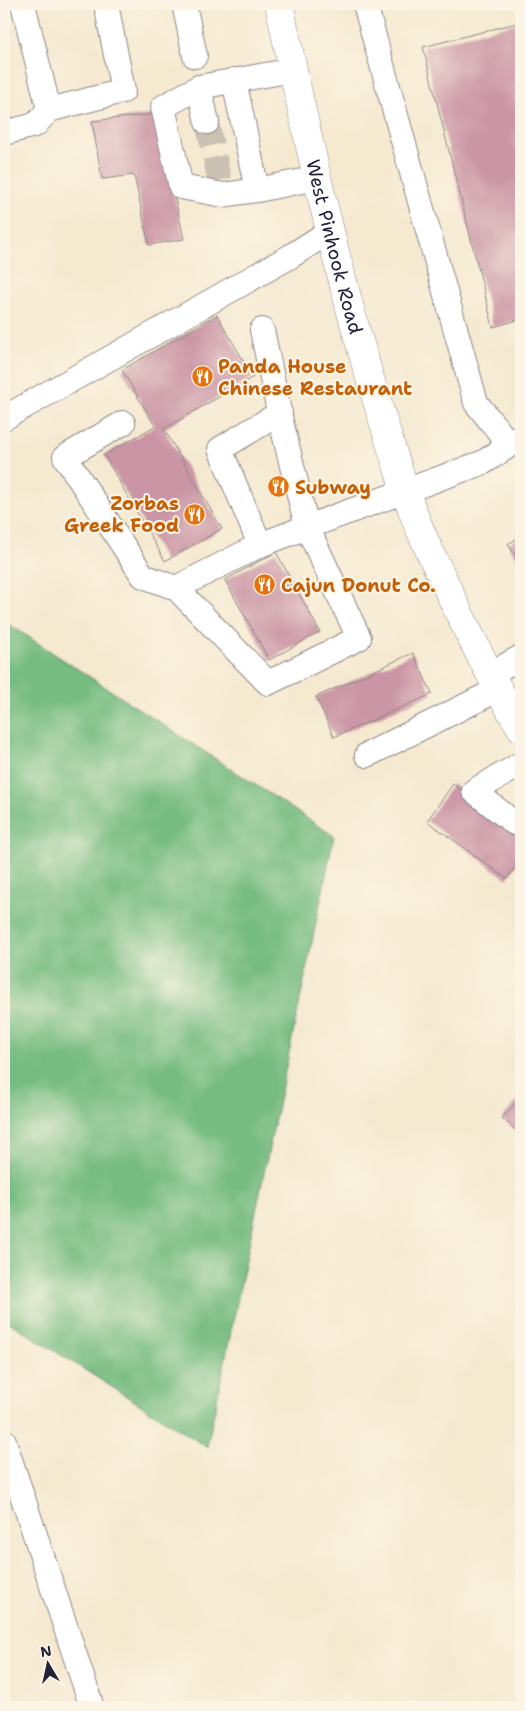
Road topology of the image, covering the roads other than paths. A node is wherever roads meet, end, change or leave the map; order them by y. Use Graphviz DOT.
graph roads {
  1 [pos="23,4"];
  2 [pos="106,4"];
  3 [pos="184,4"];
  4 [pos="279,4"];
  5 [pos="365,4"];
  6 [pos="195,56"];
  7 [pos="293,70"];
  8 [pos="234,80"];
  9 [pos="200,87"];
  10 [pos="49,110"];
  11 [pos="207,122"];
  12 [pos="4,133"];
  13 [pos="317,178"];
  14 [pos="257,190"];
  15 [pos="330,231"];
  16 [pos="262,330"];
  17 [pos="280,414"];
  18 [pos="4,418"];
  19 [pos="123,423"];
  20 [pos="516,440"];
  21 [pos="406,491"];
  22 [pos="307,527"];
  23 [pos="260,545"];
  24 [pos="176,588"];
  25 [pos="521,657"];
  26 [pos="494,681"];
  27 [pos="521,728"];
  28 [pos="367,754"];
  29 [pos="521,764"];
  30 [pos="521,819"];
  31 [pos="4,1441"];
  32 [pos="92,1707"];
  1 -- 10 [label="street"];
  2 -- 10 [label="street"];
  3 -- 6 [label="street"];
  4 -- 7 [label="main road, West Pinhook Road"];
  5 -- 20 [label="street"];
  7 -- 8 [label="street"];
  7 -- 13 [label="main road, West Pinhook Road"];
  8 -- 9 [label="street"];
  8 -- 14 [label="street"];
  9 -- 11 [label="street"];
  9 -- 14 [label="street"];
  10 -- 12 [label="street"];
  13 -- 14 [label="street"];
  13 -- 15 [label="main road, West Pinhook Road"];
  15 -- 18 [label="street"];
  15 -- 21 [label="main road, West Pinhook Road"];
  16 -- 17 [label="street"];
  17 -- 22 [label="street"];
  17 -- 23 [label="street"];
  19 -- 24 [label="street"];
  20 -- 21 [label="street"];
  21 -- 22 [label="street"];
  21 -- 26 [label="main road, West Pinhook Road"];
  22 -- 23 [label="street"];
  22 -- 24 [label="street"];
  23 -- 24 [label="street"];
  25 -- 26 [label="street"];
  26 -- 27 [label="main road, West Pinhook Road"];
  26 -- 28 [label="street"];
  29 -- 30 [label="street"];
  31 -- 32 [label="street"];
}
